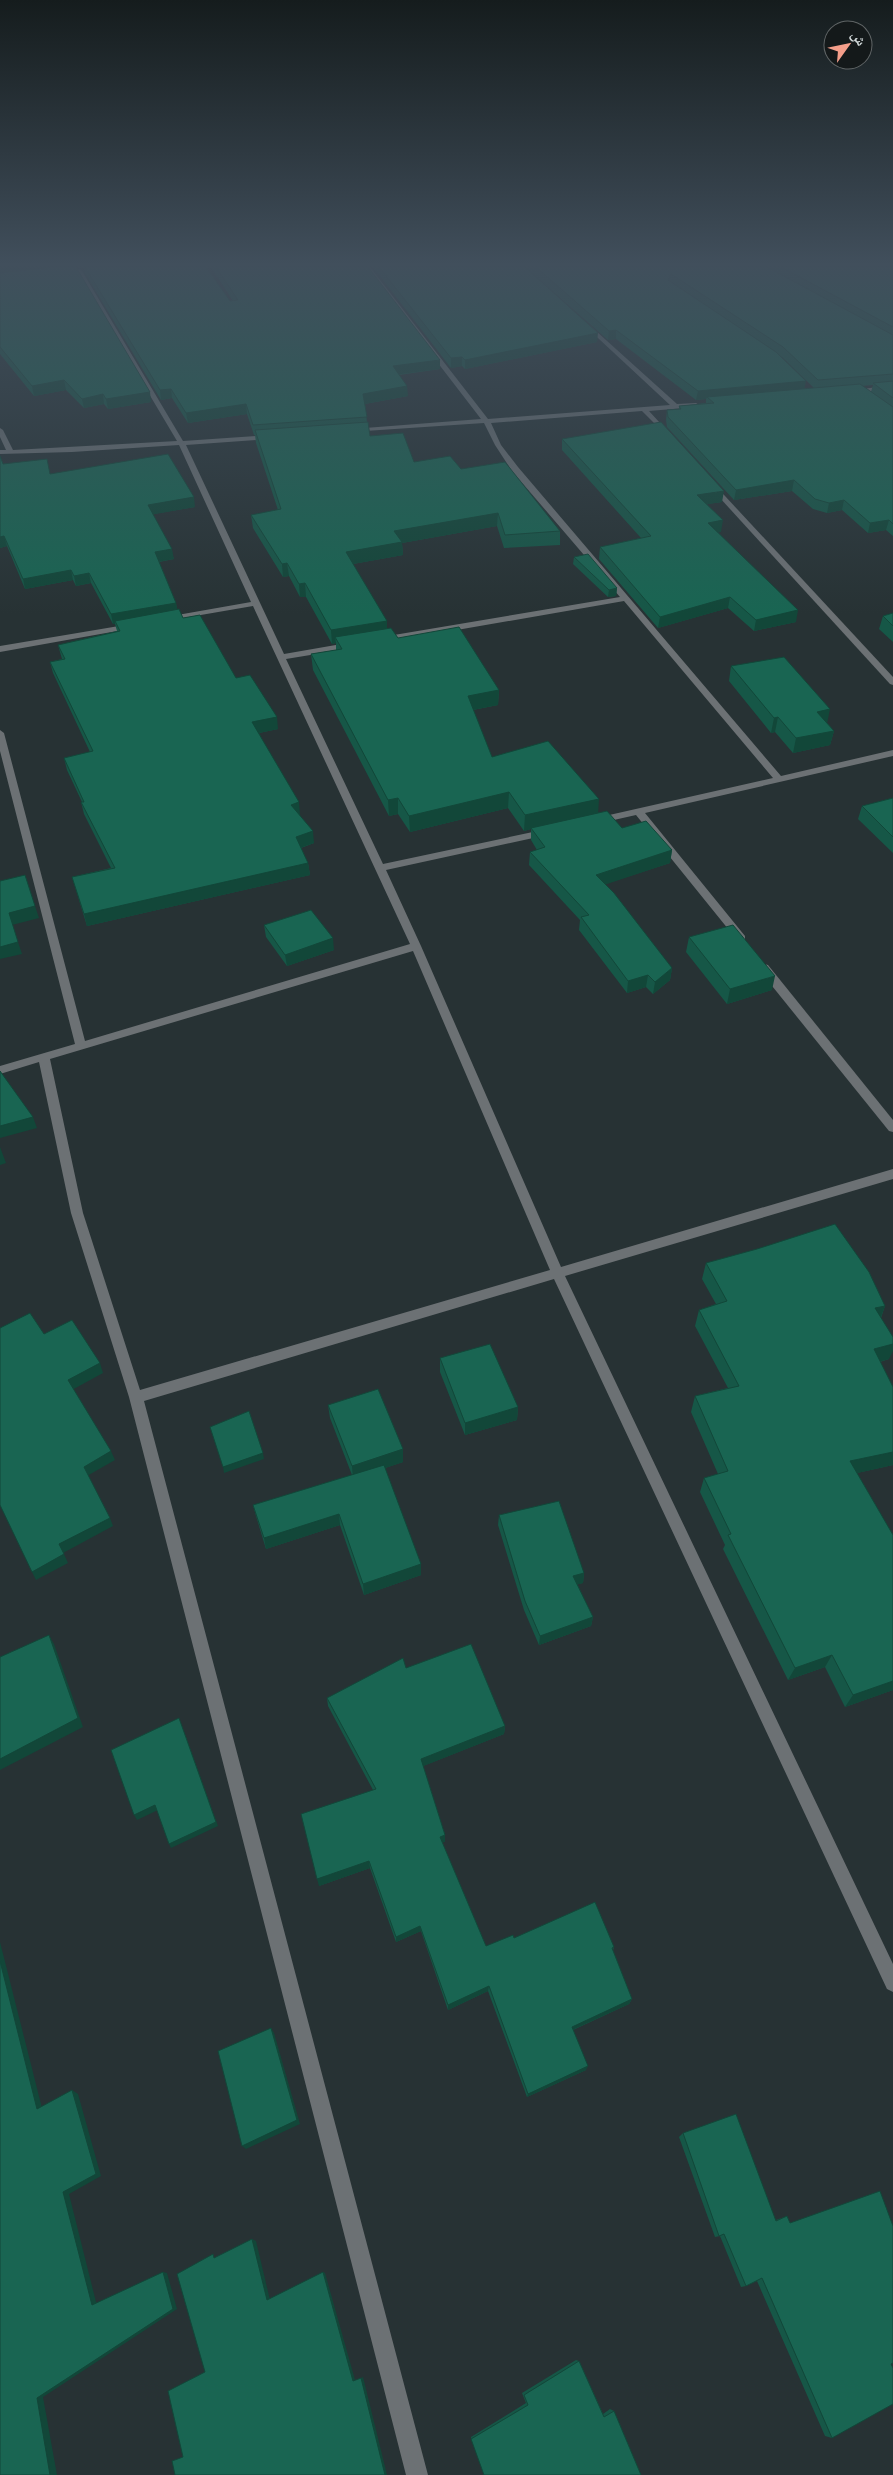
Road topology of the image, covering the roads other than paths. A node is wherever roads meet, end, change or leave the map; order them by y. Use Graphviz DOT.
graph roads {
  1 [pos="145,382"];
  2 [pos="457,382"];
  3 [pos="649,382"];
  4 [pos="893,387"];
  5 [pos="860,390"];
  6 [pos="841,392"];
  7 [pos="866,395"];
  8 [pos="705,404"];
  9 [pos="676,407"];
  10 [pos="645,410"];
  11 [pos="486,422"];
  12 [pos="0,430"];
  13 [pos="346,432"];
  14 [pos="279,437"];
  15 [pos="672,439"];
  16 [pos="182,444"];
  17 [pos="10,451"];
  18 [pos="0,452"];
  19 [pos="706,476"];
  20 [pos="624,599"];
  21 [pos="256,603"];
  22 [pos="152,622"];
  23 [pos="142,624"];
  24 [pos="370,642"];
  25 [pos="360,644"];
  26 [pos="0,650"];
  27 [pos="282,657"];
  28 [pos="893,682"];
  29 [pos="0,733"];
  30 [pos="893,753"];
  31 [pos="779,779"];
  32 [pos="639,812"];
  33 [pos="582,824"];
  34 [pos="553,830"];
  35 [pos="380,868"];
  36 [pos="416,946"];
  37 [pos="81,1047"];
  38 [pos="44,1058"];
  39 [pos="0,1070"];
  40 [pos="893,1128"];
  41 [pos="893,1174"];
  42 [pos="557,1272"];
  43 [pos="136,1397"];
  44 [pos="893,1983"];
  45 [pos="417,2475"];
  1 -- 16 [label="street"];
  2 -- 11 [label="street"];
  3 -- 9 [label="street"];
  4 -- 5 [label="street"];
  5 -- 6 [label="street"];
  5 -- 7 [label="street"];
  8 -- 9 [label="street"];
  9 -- 10 [label="street"];
  10 -- 11 [label="street"];
  10 -- 15 [label="street"];
  11 -- 13 [label="street"];
  11 -- 20 [label="street"];
  12 -- 17 [label="street"];
  14 -- 16 [label="street"];
  16 -- 17 [label="street"];
  16 -- 21 [label="street"];
  17 -- 18 [label="street"];
  19 -- 28 [label="street"];
  20 -- 24 [label="street"];
  20 -- 31 [label="street"];
  21 -- 22 [label="street"];
  21 -- 27 [label="street"];
  23 -- 26 [label="street"];
  25 -- 27 [label="street"];
  27 -- 35 [label="street"];
  29 -- 37 [label="street"];
  30 -- 31 [label="street"];
  31 -- 32 [label="street"];
  32 -- 33 [label="street"];
  32 -- 40 [label="street"];
  34 -- 35 [label="street"];
  35 -- 36 [label="street"];
  36 -- 37 [label="street"];
  36 -- 42 [label="street"];
  37 -- 38 [label="street"];
  38 -- 39 [label="street"];
  38 -- 43 [label="street"];
  41 -- 42 [label="street"];
  42 -- 43 [label="street"];
  42 -- 44 [label="street"];
  43 -- 45 [label="street"];
}
